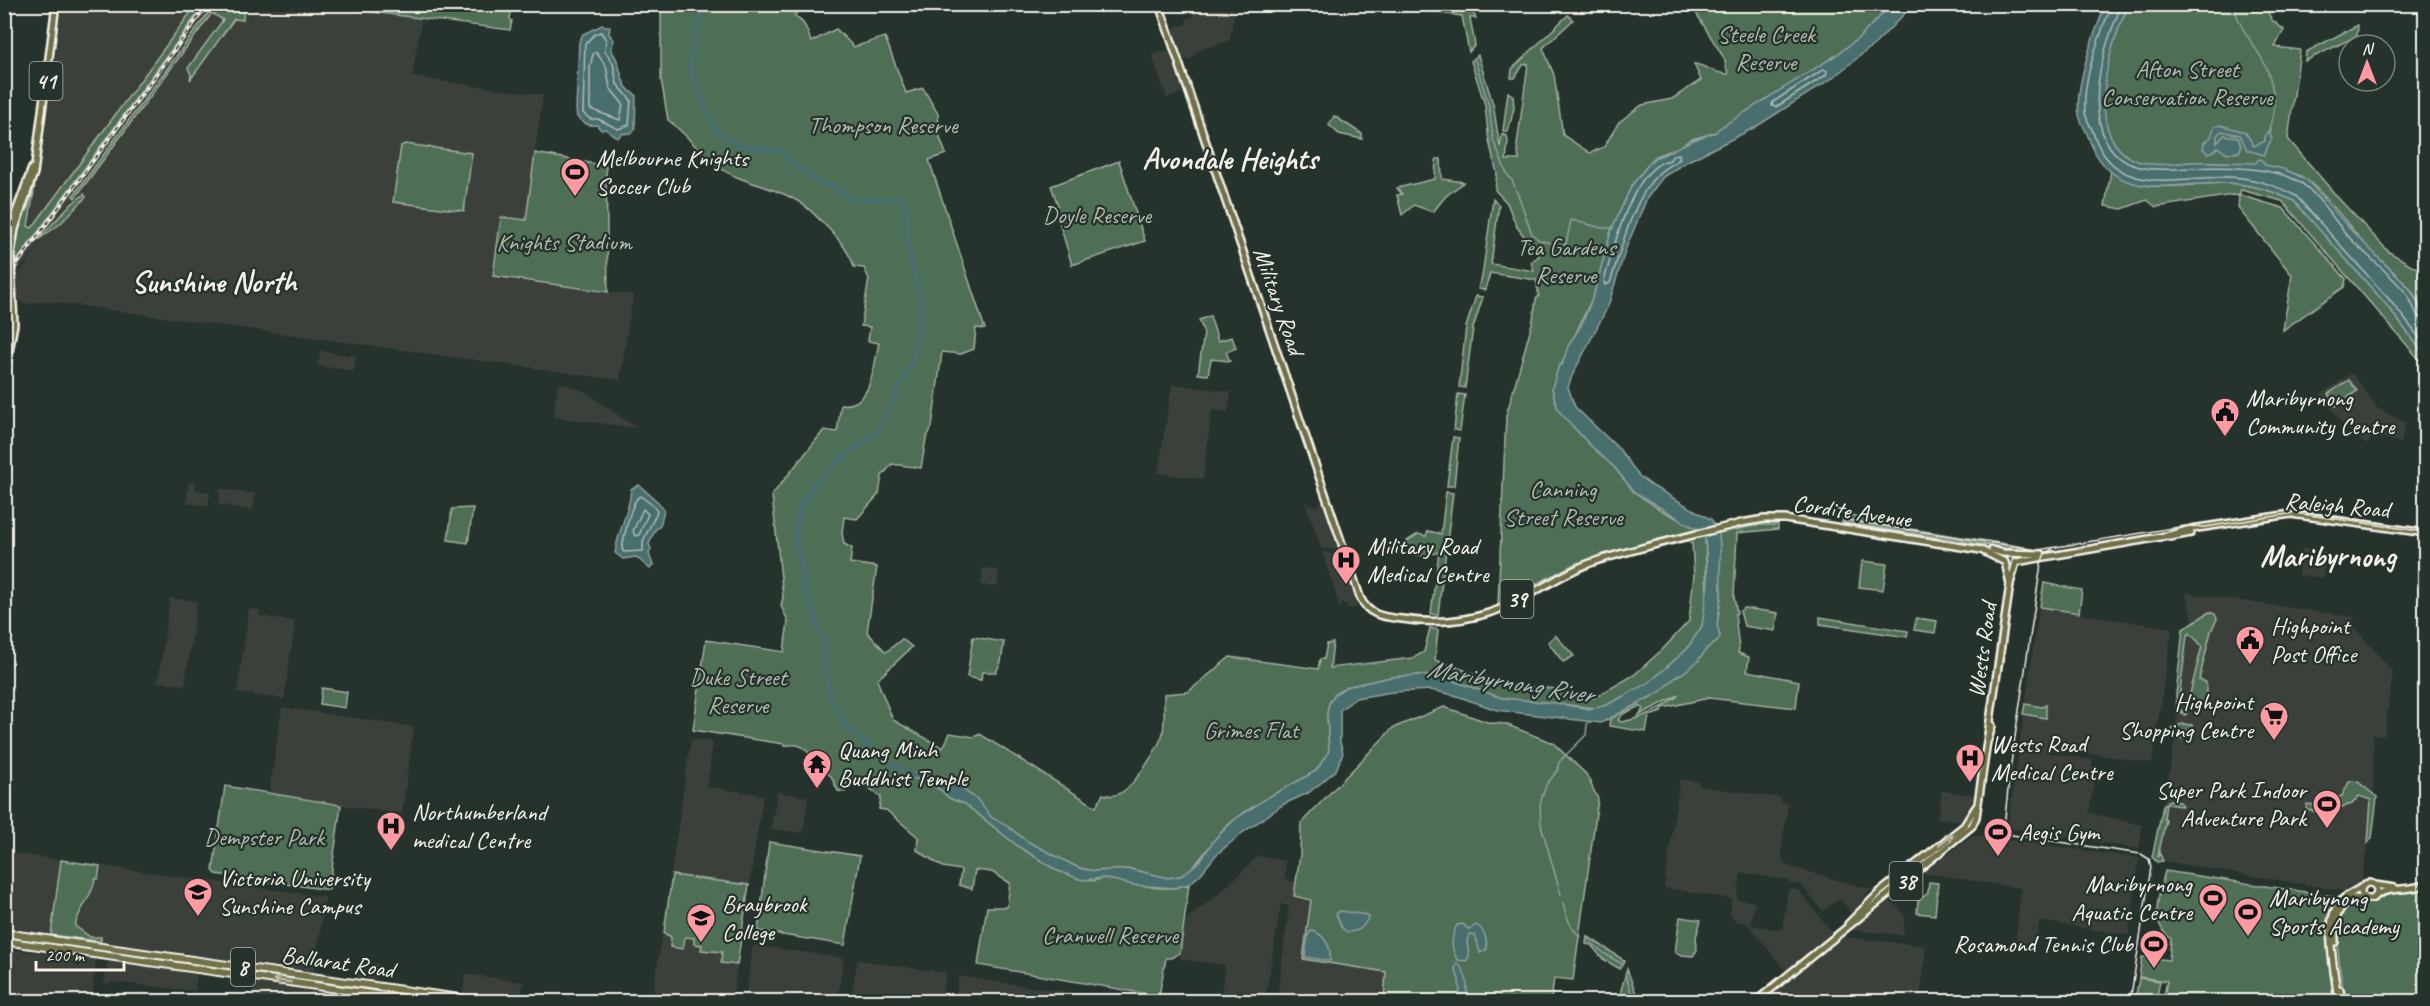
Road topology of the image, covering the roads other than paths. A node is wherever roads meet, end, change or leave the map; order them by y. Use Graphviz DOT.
graph roads {
  1 [pos="56,4"];
  2 [pos="1159,4"];
  3 [pos="35,158"];
  4 [pos="10,286"];
  5 [pos="4,357"];
  6 [pos="4,380"];
  7 [pos="1733,525"];
  8 [pos="2426,533"];
  9 [pos="1967,547"];
  10 [pos="2011,554"];
  11 [pos="2055,554"];
  12 [pos="2006,562"];
  13 [pos="2015,563"];
  14 [pos="2010,584"];
  15 [pos="1977,803"];
  16 [pos="1963,827"];
  17 [pos="1971,828"];
  18 [pos="2426,884"];
  19 [pos="2375,885"];
  20 [pos="2363,886"];
  21 [pos="2376,896"];
  22 [pos="2366,899"];
  23 [pos="4,933"];
  24 [pos="1840,933"];
  25 [pos="4,941"];
  26 [pos="135,952"];
  27 [pos="131,960"];
  28 [pos="427,1002"];
  29 [pos="488,1002"];
  30 [pos="1755,1002"];
  31 [pos="2340,1002"];
  1 -- 3 [label="main road, 41"];
  2 -- 7 [label="main road, Military Road / 39"];
  3 -- 4 [label="main road, 41, bridge"];
  3 -- 4 [label="main road, 41, bridge"];
  4 -- 5 [label="main road, 41"];
  4 -- 6 [label="main road, 41"];
  7 -- 9 [label="main road, Cordite Avenue / 39"];
  8 -- 11 [label="main road, Raleigh Road"];
  9 -- 10 [label="main road, Cordite Avenue / 39"];
  9 -- 12 [label="main road, Cordite Avenue / 39"];
  10 -- 11 [label="main road, Raleigh Road"];
  10 -- 12 [label="main road"];
  10 -- 13 [label="main road"];
  11 -- 13 [label="main road, Raleigh Road"];
  12 -- 13 [label="main road"];
  12 -- 14 [label="main road, Wests Road / 38"];
  13 -- 14 [label="main road, Wests Road / 38"];
  14 -- 15 [label="main road, Wests Road / 38"];
  15 -- 16 [label="main road, Wests Road / 38"];
  15 -- 17 [label="main road, Wests Road / 38"];
  16 -- 17 [label="main road"];
  24 -- 16 [label="main road, 38, one-way"];
  17 -- 24 [label="main road, 38"];
  18 -- 19 [label="main road"];
  18 -- 21 [label="main road"];
  19 -- 20 [label="main road"];
  19 -- 21 [label="main road"];
  20 -- 22 [label="main road"];
  20 -- 31 [label="main road"];
  21 -- 22 [label="main road"];
  22 -- 31 [label="main road"];
  23 -- 26 [label="highway, Ballarat Road / 8"];
  24 -- 30 [label="main road, 38"];
  25 -- 27 [label="highway, Ballarat Road / 8"];
  26 -- 27 [label="highway"];
  26 -- 29 [label="highway, Ballarat Road / 8"];
  28 -- 27 [label="highway, Ballarat Road / 8, one-way"];
}
